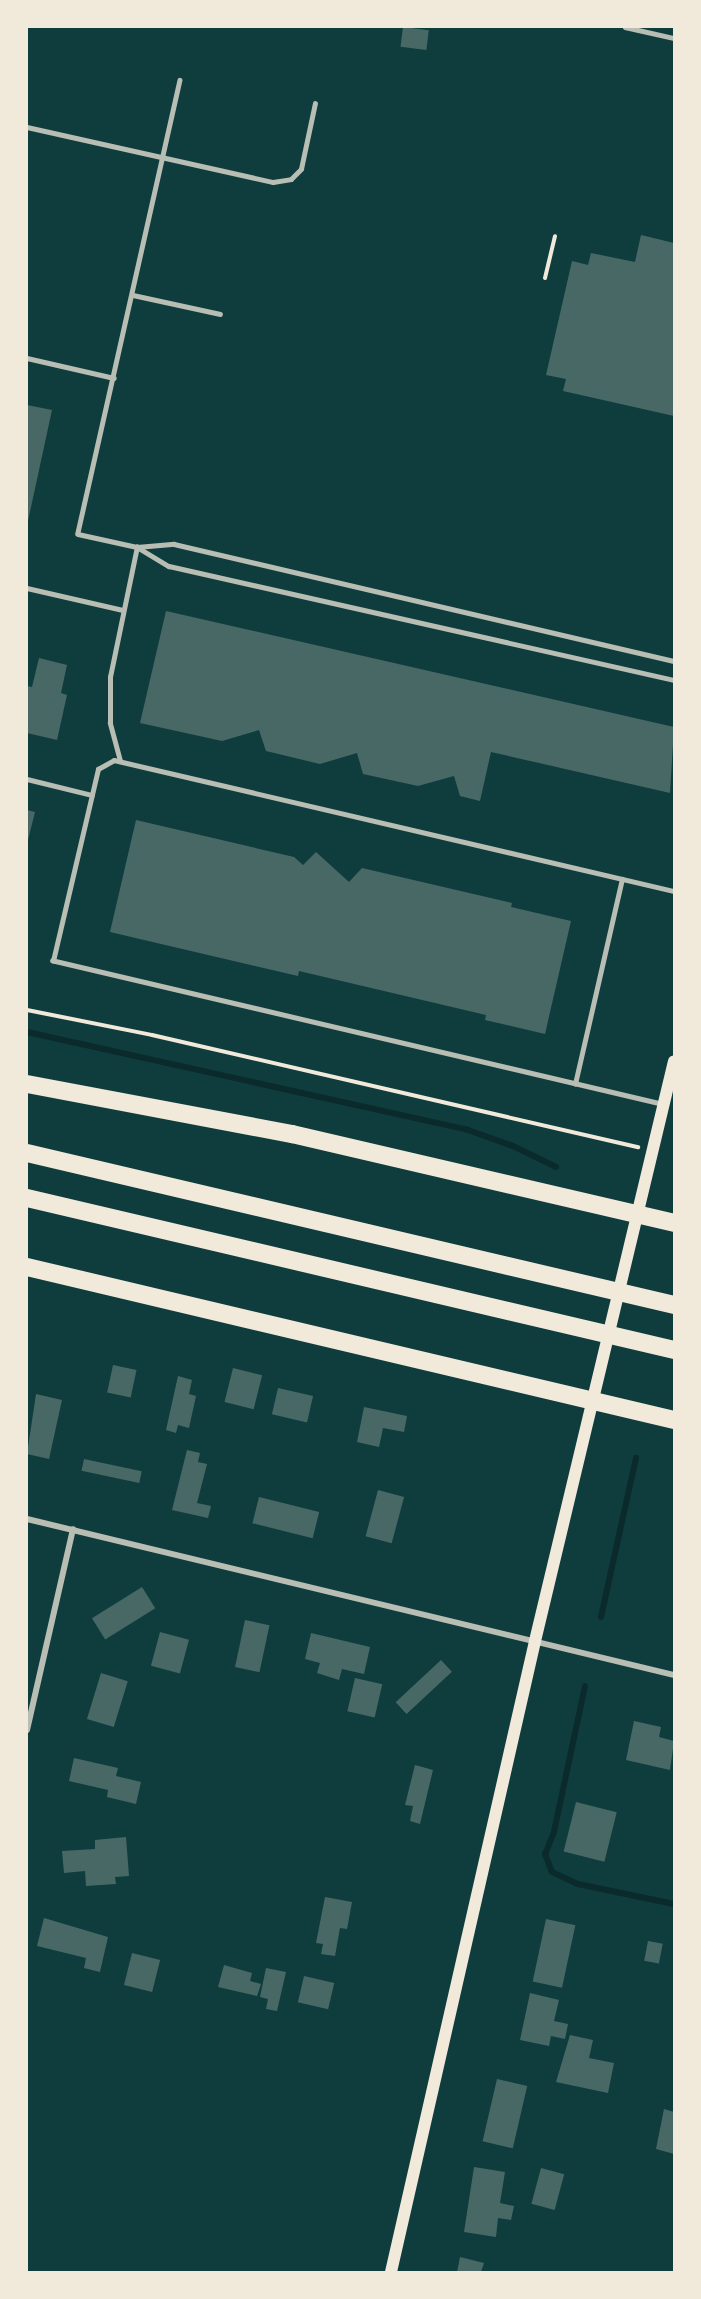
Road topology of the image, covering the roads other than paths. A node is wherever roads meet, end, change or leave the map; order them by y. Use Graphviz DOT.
graph roads {
  1 [pos="625,27"];
  2 [pos="674,38"];
  3 [pos="180,80"];
  4 [pos="315,103"];
  5 [pos="27,127"];
  6 [pos="163,157"];
  7 [pos="133,295"];
  8 [pos="220,314"];
  9 [pos="27,358"];
  10 [pos="114,378"];
  11 [pos="137,548"];
  12 [pos="27,588"];
  13 [pos="123,610"];
  14 [pos="674,661"];
  15 [pos="674,680"];
  16 [pos="120,761"];
  17 [pos="27,779"];
  18 [pos="92,795"];
  19 [pos="622,879"];
  20 [pos="674,891"];
  21 [pos="674,1061"];
  22 [pos="27,1084"];
  23 [pos="575,1084"];
  24 [pos="664,1104"];
  25 [pos="27,1153"];
  26 [pos="27,1198"];
  27 [pos="638,1215"];
  28 [pos="674,1224"];
  29 [pos="27,1267"];
  30 [pos="674,1305"];
  31 [pos="674,1350"];
  32 [pos="593,1401"];
  33 [pos="674,1420"];
  34 [pos="27,1519"];
  35 [pos="73,1529"];
  36 [pos="535,1641"];
  37 [pos="674,1675"];
  38 [pos="27,1730"];
  39 [pos="391,2272"];
  1 -- 2 [label="lane"];
  3 -- 6 [label="lane"];
  4 -- 6 [label="lane"];
  5 -- 6 [label="lane"];
  6 -- 7 [label="lane"];
  7 -- 8 [label="lane"];
  7 -- 10 [label="lane"];
  9 -- 10 [label="lane"];
  10 -- 11 [label="lane"];
  11 -- 13 [label="lane"];
  11 -- 14 [label="lane"];
  11 -- 15 [label="lane"];
  12 -- 13 [label="lane"];
  13 -- 16 [label="lane"];
  16 -- 18 [label="lane"];
  16 -- 19 [label="lane"];
  17 -- 18 [label="lane"];
  18 -- 23 [label="lane"];
  19 -- 20 [label="lane"];
  19 -- 23 [label="lane"];
  21 -- 24 [label="main road"];
  22 -- 27 [label="highway"];
  23 -- 24 [label="lane"];
  24 -- 27 [label="main road"];
  25 -- 30 [label="highway"];
  26 -- 31 [label="highway"];
  27 -- 28 [label="highway"];
  27 -- 32 [label="main road"];
  29 -- 32 [label="highway"];
  32 -- 33 [label="highway"];
  32 -- 36 [label="main road"];
  34 -- 35 [label="street"];
  35 -- 36 [label="street"];
  35 -- 38 [label="street"];
  36 -- 37 [label="street"];
  36 -- 39 [label="main road"];
}
